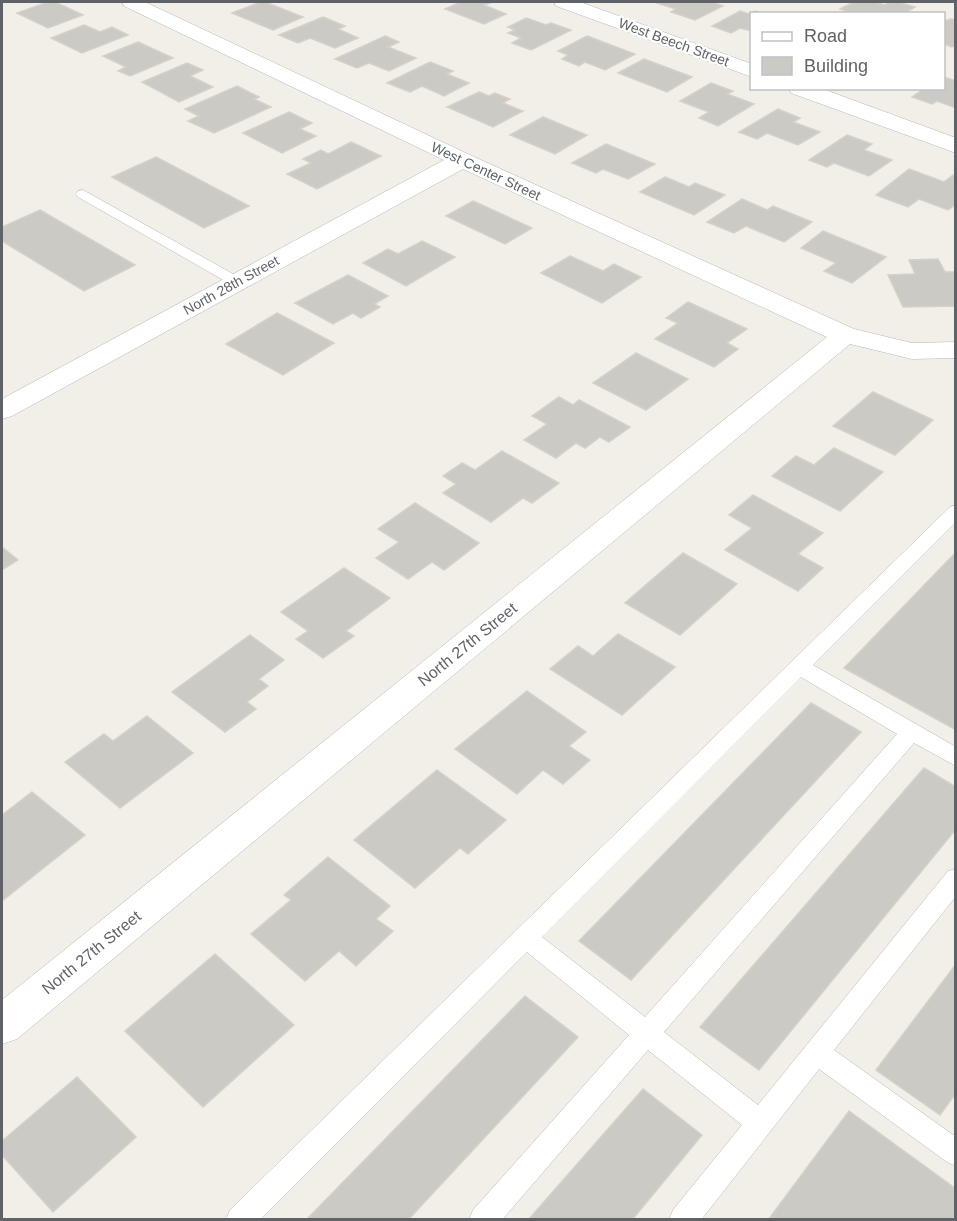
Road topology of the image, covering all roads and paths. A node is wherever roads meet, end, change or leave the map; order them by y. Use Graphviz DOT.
graph roads {
  1 [pos="130,2"];
  2 [pos="563,2"];
  3 [pos="750,70"];
  4 [pos="804,90"];
  5 [pos="956,146"];
  6 [pos="462,160"];
  7 [pos="83,194"];
  8 [pos="237,282"];
  9 [pos="844,334"];
  10 [pos="956,350"];
  11 [pos="2,410"];
  12 [pos="956,511"];
  13 [pos="799,666"];
  14 [pos="911,732"];
  15 [pos="956,758"];
  16 [pos="956,878"];
  17 [pos="525,937"];
  18 [pos="2,1025"];
  19 [pos="647,1034"];
  20 [pos="817,1052"];
  21 [pos="760,1123"];
  22 [pos="956,1153"];
  23 [pos="240,1220"];
  24 [pos="483,1220"];
  25 [pos="683,1220"];
  1 -- 6 [label="street, West Center Street"];
  2 -- 3 [label="street, West Beech Street"];
  4 -- 5 [label="street"];
  6 -- 8 [label="street, North 28th Street"];
  6 -- 9 [label="street, West Center Street"];
  7 -- 8 [label="lane"];
  8 -- 11 [label="street, North 28th Street"];
  9 -- 10 [label="street"];
  9 -- 18 [label="street, North 27th Street"];
  12 -- 13 [label="lane"];
  13 -- 14 [label="lane"];
  13 -- 17 [label="lane"];
  14 -- 15 [label="lane"];
  14 -- 19 [label="lane"];
  16 -- 20 [label="lane"];
  17 -- 19 [label="lane"];
  17 -- 23 [label="lane"];
  19 -- 21 [label="lane"];
  19 -- 24 [label="lane"];
  20 -- 21 [label="lane"];
  20 -- 22 [label="lane"];
  21 -- 25 [label="lane"];
}
